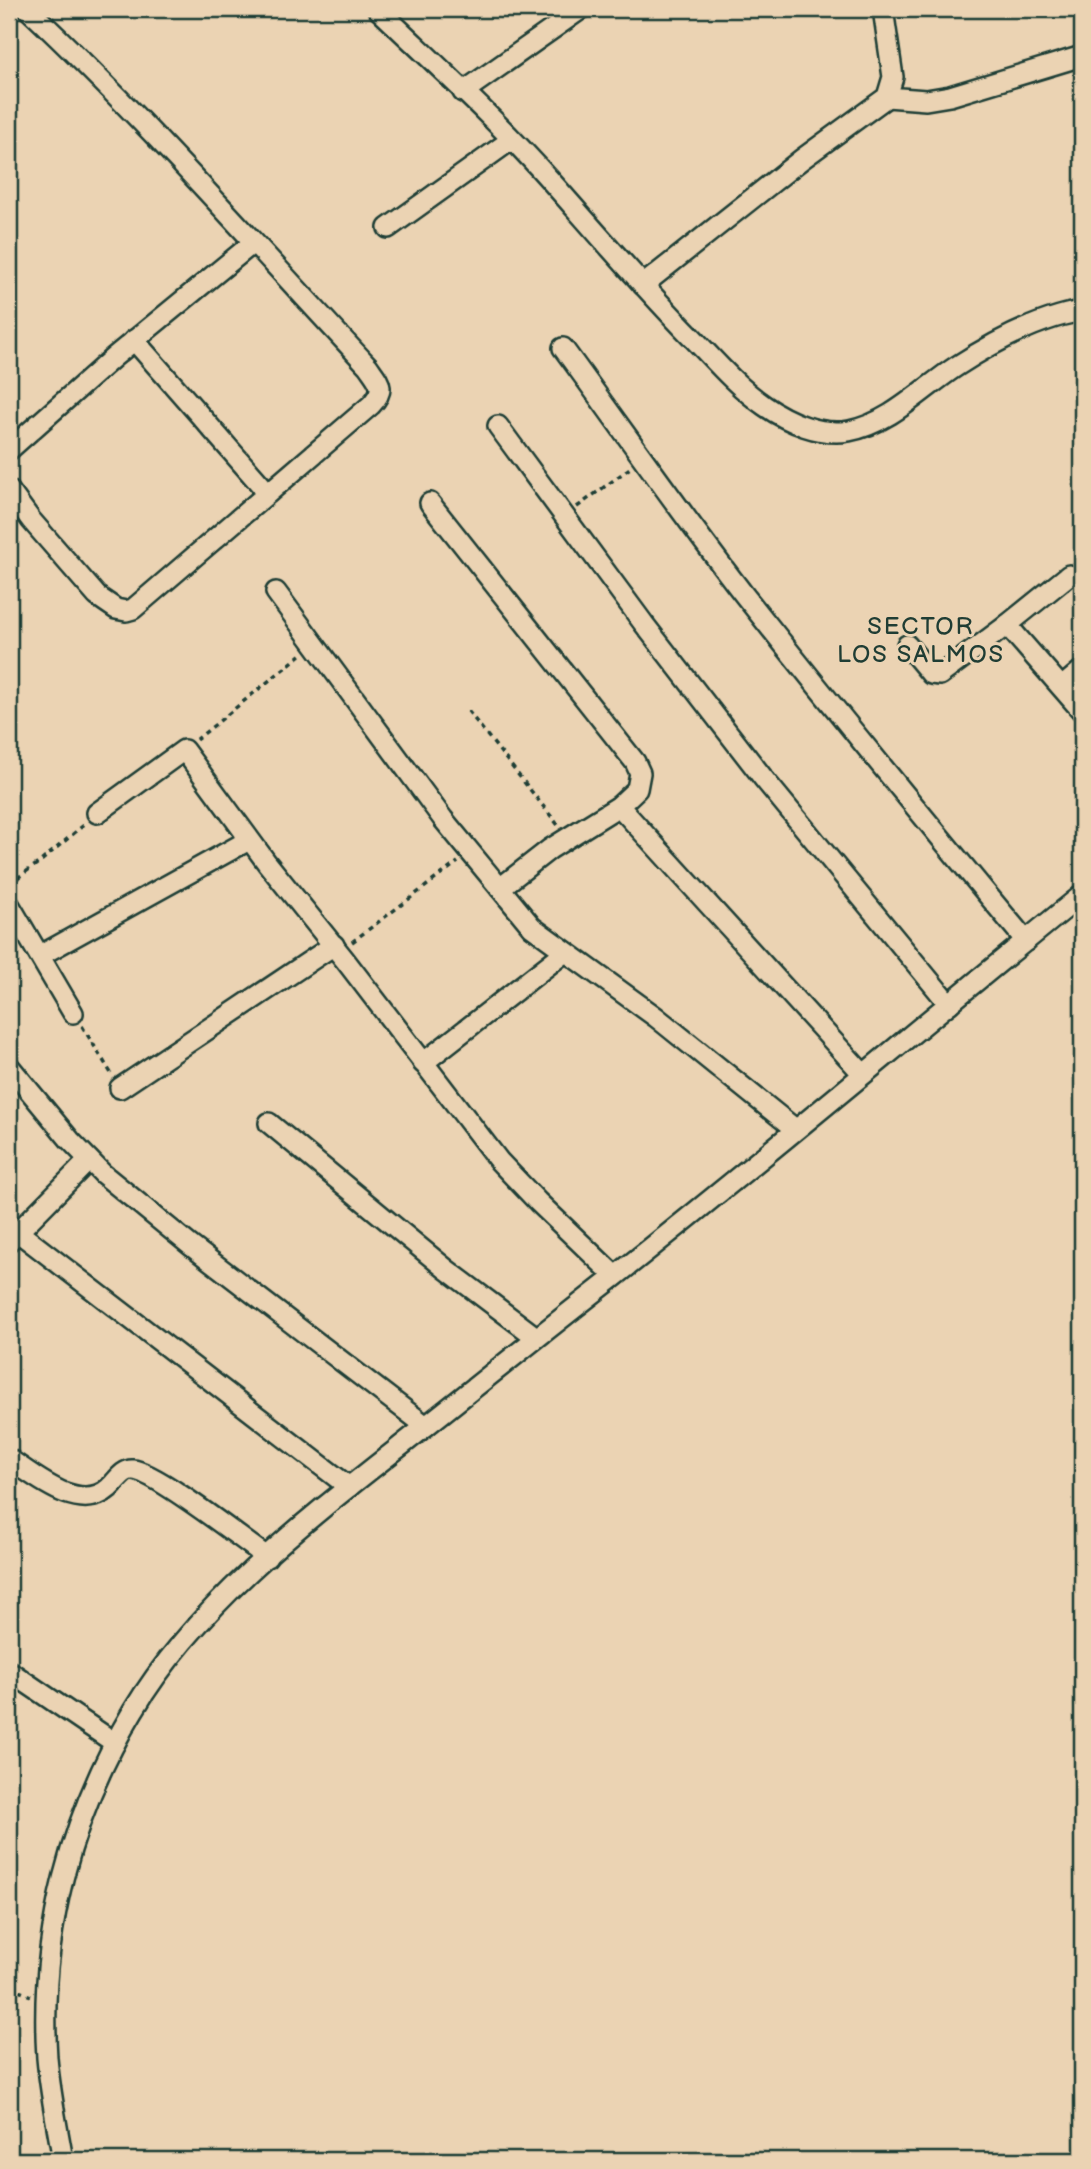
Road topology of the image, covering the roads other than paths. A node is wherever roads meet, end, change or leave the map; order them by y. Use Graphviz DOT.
graph roads {
  1 [pos="28,9"];
  2 [pos="581,9"];
  3 [pos="883,9"];
  4 [pos="381,10"];
  5 [pos="1082,56"];
  6 [pos="463,92"];
  7 [pos="887,97"];
  8 [pos="510,140"];
  9 [pos="388,228"];
  10 [pos="253,243"];
  11 [pos="643,285"];
  12 [pos="1082,311"];
  13 [pos="134,340"];
  14 [pos="563,348"];
  15 [pos="498,426"];
  16 [pos="9,450"];
  17 [pos="9,490"];
  18 [pos="268,493"];
  19 [pos="430,503"];
  20 [pos="1069,575"];
  21 [pos="276,592"];
  22 [pos="1007,625"];
  23 [pos="906,645"];
  24 [pos="1082,670"];
  25 [pos="1062,687"];
  26 [pos="1082,711"];
  27 [pos="619,806"];
  28 [pos="97,813"];
  29 [pos="249,840"];
  30 [pos="500,888"];
  31 [pos="1082,895"];
  32 [pos="9,904"];
  33 [pos="1026,941"];
  34 [pos="337,949"];
  35 [pos="565,952"];
  36 [pos="41,955"];
  37 [pos="949,1004"];
  38 [pos="73,1013"];
  39 [pos="423,1063"];
  40 [pos="9,1066"];
  41 [pos="863,1074"];
  42 [pos="120,1088"];
  43 [pos="269,1123"];
  44 [pos="795,1129"];
  45 [pos="89,1160"];
  46 [pos="13,1237"];
  47 [pos="615,1276"];
  48 [pos="536,1337"];
  49 [pos="426,1426"];
  50 [pos="9,1459"];
  51 [pos="349,1488"];
  52 [pos="267,1558"];
  53 [pos="9,1671"];
  54 [pos="115,1742"];
  55 [pos="63,2160"];
  1 -- 10 [label="street"];
  2 -- 6 [label="street"];
  3 -- 7 [label="street"];
  4 -- 6 [label="street"];
  5 -- 7 [label="street"];
  6 -- 8 [label="street"];
  7 -- 11 [label="street"];
  8 -- 9 [label="street"];
  8 -- 11 [label="street"];
  10 -- 13 [label="street"];
  10 -- 18 [label="street"];
  11 -- 12 [label="street"];
  13 -- 16 [label="street"];
  13 -- 18 [label="street"];
  14 -- 33 [label="street"];
  15 -- 37 [label="street"];
  17 -- 18 [label="street"];
  19 -- 27 [label="street"];
  20 -- 22 [label="street"];
  21 -- 30 [label="street"];
  22 -- 23 [label="street"];
  22 -- 25 [label="street"];
  24 -- 25 [label="street"];
  25 -- 26 [label="street"];
  27 -- 30 [label="street"];
  27 -- 41 [label="street"];
  28 -- 29 [label="street"];
  29 -- 34 [label="street"];
  29 -- 36 [label="street"];
  30 -- 35 [label="street"];
  31 -- 33 [label="street"];
  32 -- 36 [label="street"];
  33 -- 37 [label="street"];
  34 -- 39 [label="street"];
  34 -- 42 [label="street"];
  35 -- 39 [label="street"];
  35 -- 44 [label="street"];
  36 -- 38 [label="street"];
  37 -- 41 [label="street"];
  39 -- 47 [label="street"];
  40 -- 45 [label="street"];
  41 -- 44 [label="street"];
  43 -- 48 [label="street"];
  44 -- 47 [label="street"];
  45 -- 46 [label="street"];
  45 -- 49 [label="street"];
  46 -- 51 [label="street"];
  47 -- 48 [label="street"];
  48 -- 49 [label="street"];
  49 -- 51 [label="street"];
  50 -- 52 [label="street"];
  51 -- 52 [label="street"];
  52 -- 54 [label="street"];
  53 -- 54 [label="street"];
  54 -- 55 [label="street"];
}
